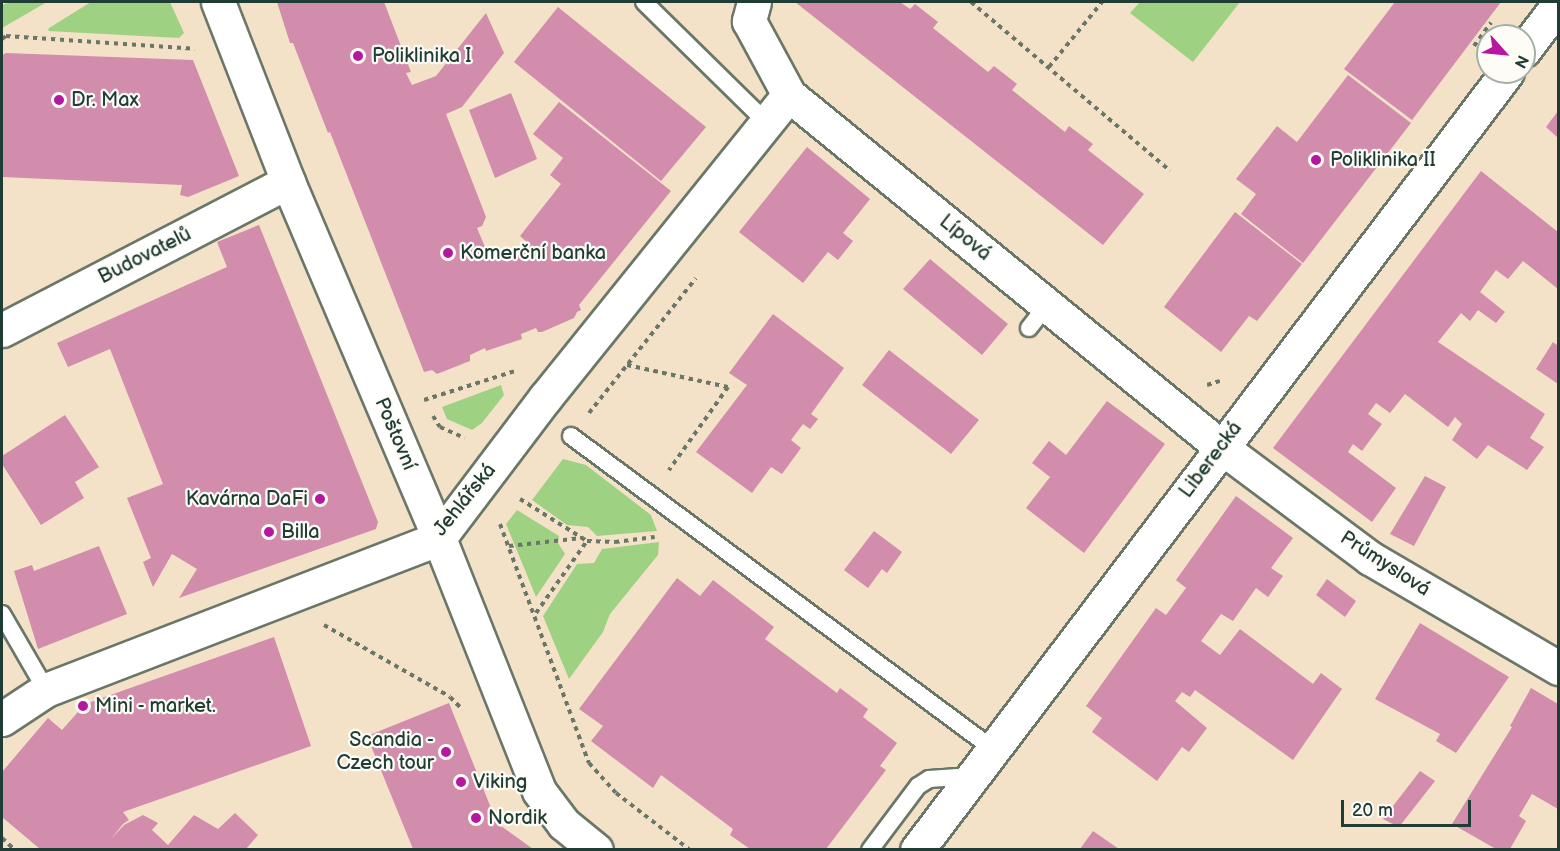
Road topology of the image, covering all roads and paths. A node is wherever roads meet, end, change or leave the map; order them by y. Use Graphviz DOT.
graph roads {
  1 [pos="218,2"];
  2 [pos="644,2"];
  3 [pos="754,2"];
  4 [pos="970,2"];
  5 [pos="1102,2"];
  6 [pos="1558,5"];
  7 [pos="1536,34"];
  8 [pos="2,39"];
  9 [pos="198,49"];
  10 [pos="1049,67"];
  11 [pos="1498,84"];
  12 [pos="789,95"];
  13 [pos="767,123"];
  14 [pos="1170,171"];
  15 [pos="288,182"];
  16 [pos="699,275"];
  17 [pos="2,330"];
  18 [pos="627,365"];
  19 [pos="520,369"];
  20 [pos="424,400"];
  21 [pos="571,436"];
  22 [pos="1221,447"];
  23 [pos="527,490"];
  24 [pos="651,495"];
  25 [pos="520,499"];
  26 [pos="513,507"];
  27 [pos="507,515"];
  28 [pos="688,523"];
  29 [pos="439,538"];
  30 [pos="582,538"];
  31 [pos="588,541"];
  32 [pos="509,546"];
  33 [pos="279,600"];
  34 [pos="2,614"];
  35 [pos="535,614"];
  36 [pos="1558,668"];
  37 [pos="46,690"];
  38 [pos="467,715"];
  39 [pos="2,719"];
  40 [pos="993,749"];
  41 [pos="973,776"];
  42 [pos="2,838"];
  43 [pos="15,849"];
  44 [pos="596,849"];
  45 [pos="690,849"];
  46 [pos="870,849"];
  47 [pos="917,849"];
  1 -- 15 [label="street, Poštovní"];
  2 -- 13 [label="lane"];
  3 -- 12 [label="street, Lípová"];
  4 -- 10 [label="path"];
  5 -- 10 [label="path"];
  6 -- 7 [label="street"];
  8 -- 9 [label="path"];
  10 -- 14 [label="path"];
  11 -- 22 [label="street, Liberecká"];
  12 -- 13 [label="street, Jehlářská"];
  12 -- 22 [label="street, Lípová"];
  13 -- 29 [label="street, Jehlářská"];
  15 -- 17 [label="street, Budovatelů"];
  15 -- 29 [label="street, Poštovní"];
  16 -- 18 [label="path"];
  18 -- 21 [label="path"];
  18 -- 24 [label="path"];
  19 -- 20 [label="path"];
  21 -- 24 [label="lane"];
  22 -- 36 [label="street, Průmyslová"];
  22 -- 40 [label="street, Liberecká"];
  23 -- 25 [label="path"];
  24 -- 28 [label="lane"];
  25 -- 26 [label="path"];
  25 -- 30 [label="path"];
  27 -- 32 [label="path"];
  28 -- 31 [label="path"];
  28 -- 40 [label="lane"];
  29 -- 33 [label="street, Jehlářská"];
  29 -- 44 [label="street, Poštovní"];
  30 -- 31 [label="path"];
  30 -- 32 [label="path"];
  31 -- 35 [label="path"];
  32 -- 35 [label="path"];
  33 -- 37 [label="street, Jehlářská"];
  33 -- 38 [label="path"];
  34 -- 37 [label="lane"];
  35 -- 45 [label="path"];
  37 -- 39 [label="street, Jehlářská"];
  40 -- 41 [label="street, Liberecká"];
  41 -- 46 [label="lane"];
  41 -- 47 [label="street, Liberecká"];
  42 -- 43 [label="path"];
}
